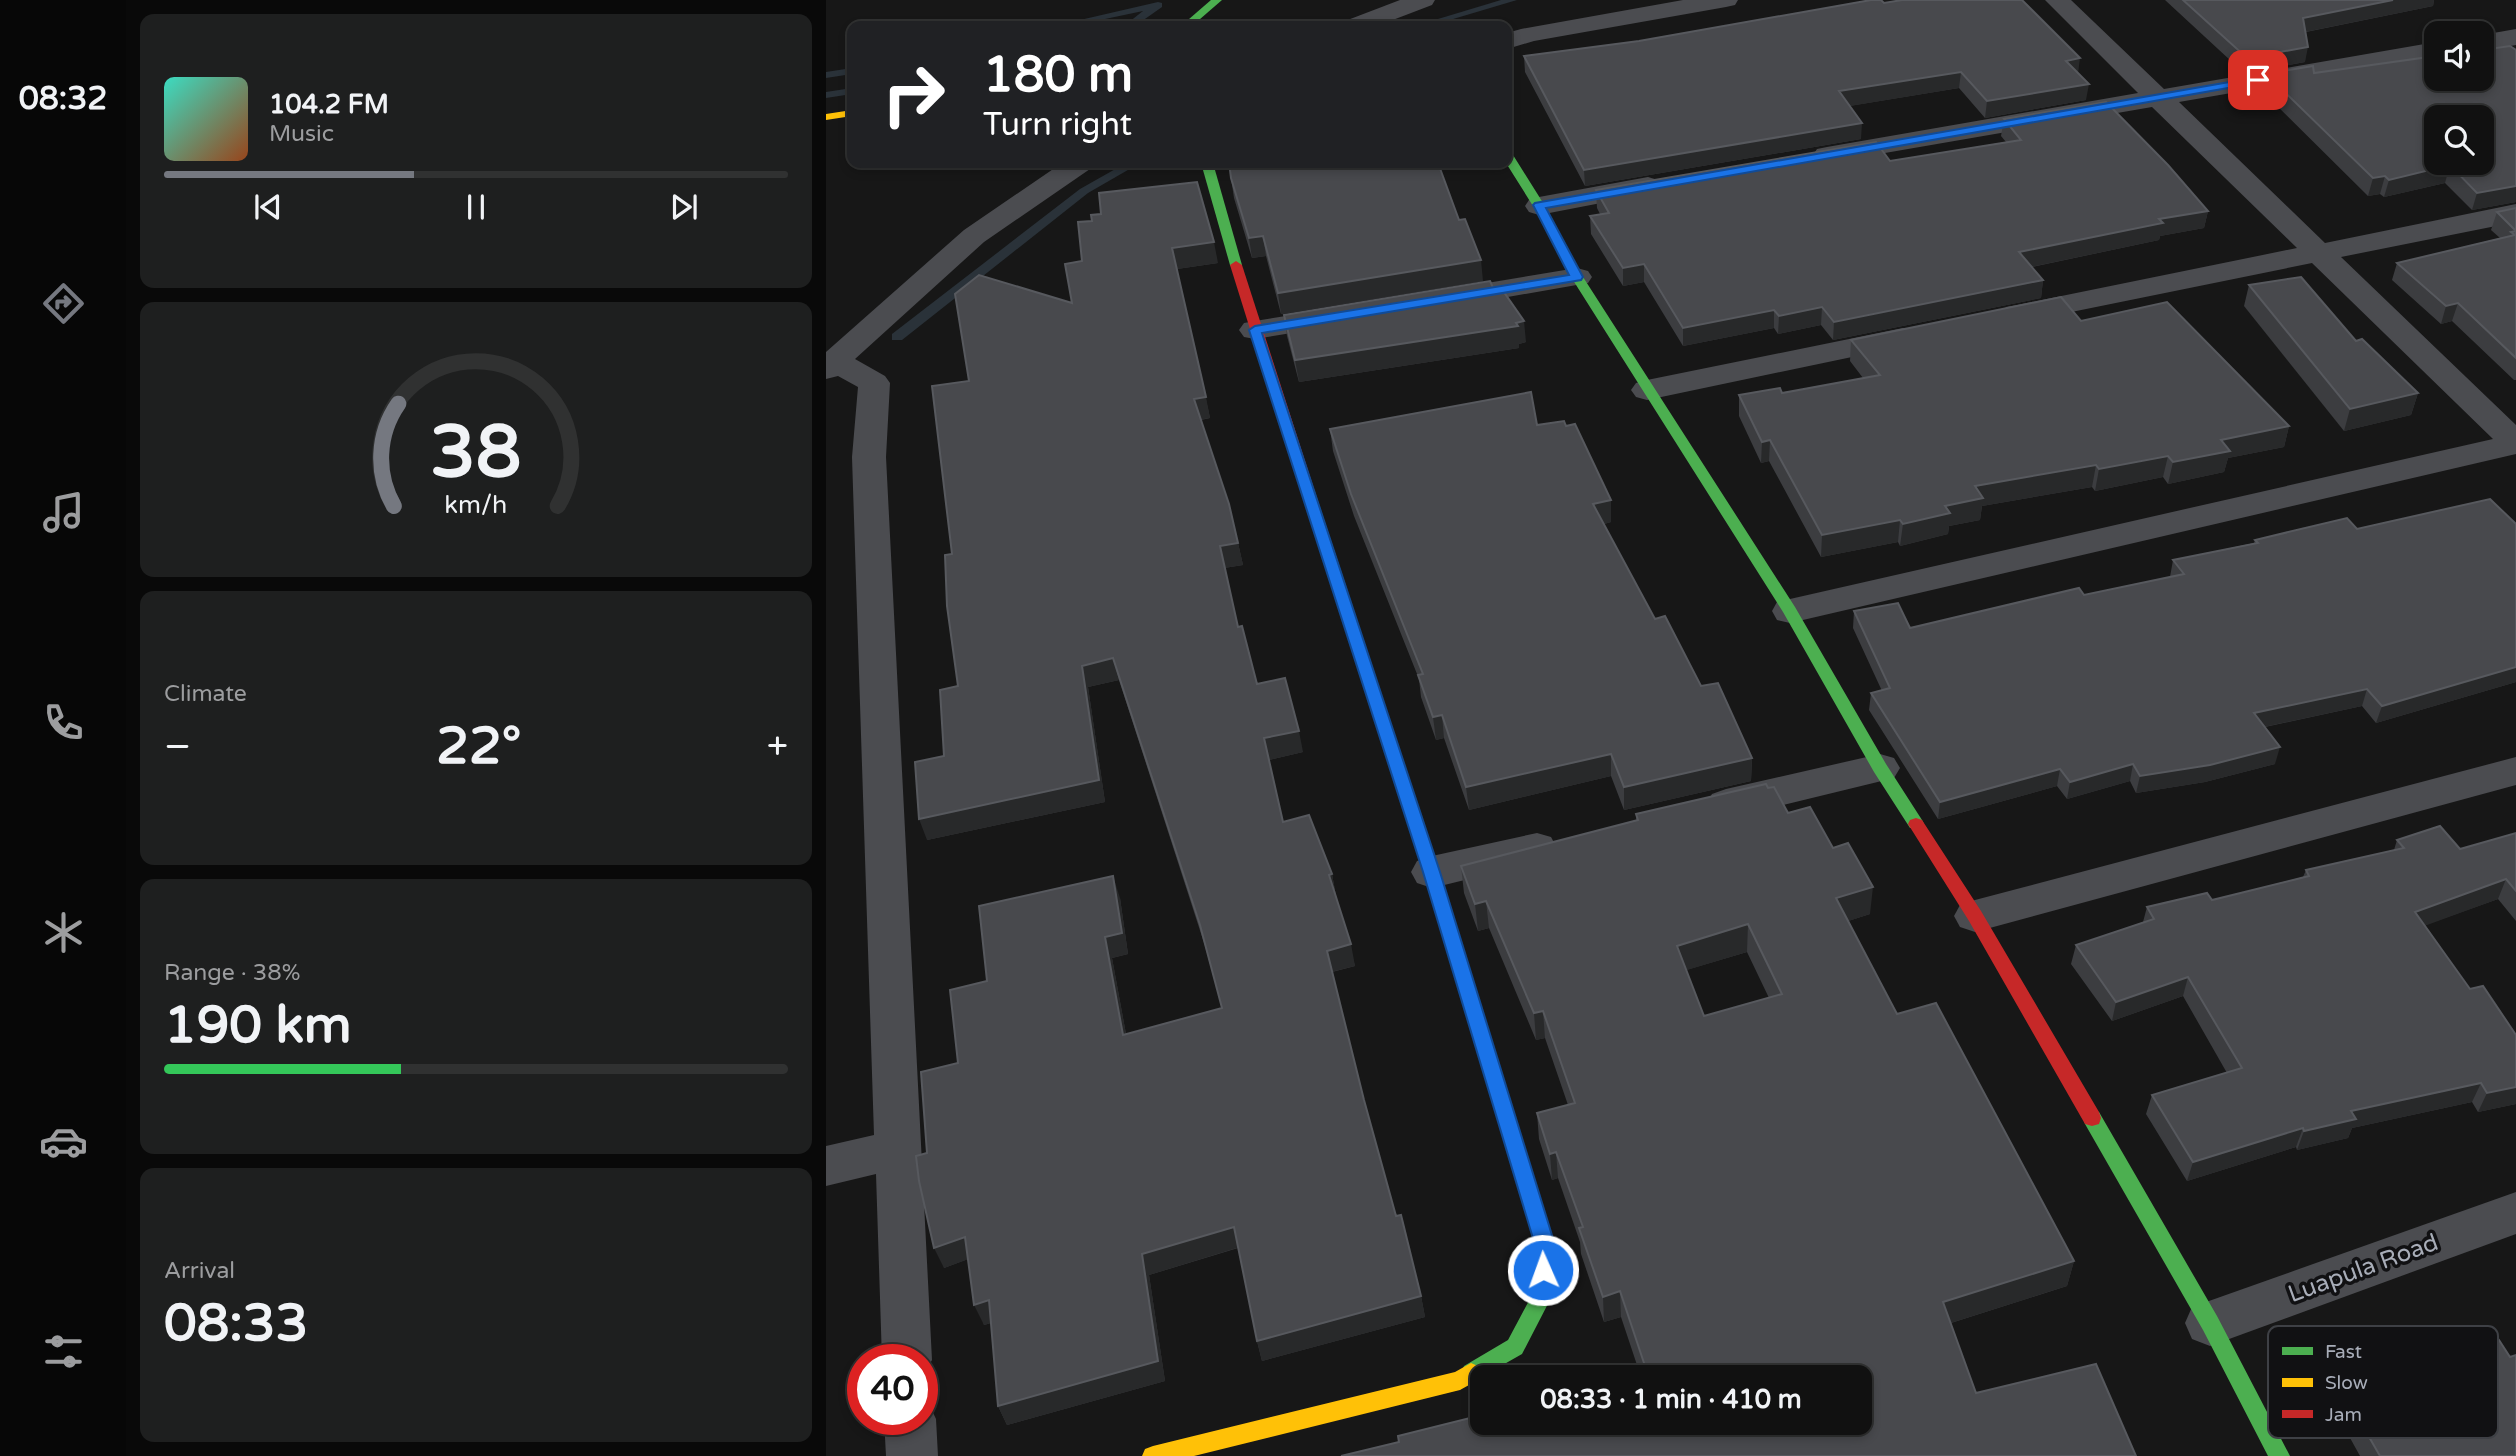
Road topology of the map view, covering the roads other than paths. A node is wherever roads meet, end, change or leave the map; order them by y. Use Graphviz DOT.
graph roads {
  1 [pos="1217,0"];
  2 [pos="1726,0"];
  3 [pos="2056,0"];
  4 [pos="1414,5"];
  5 [pos="1192,21"];
  6 [pos="1368,21"];
  7 [pos="2516,37"];
  8 [pos="1512,39"];
  9 [pos="2494,41"];
  10 [pos="2424,52"];
  11 [pos="2156,97"];
  12 [pos="847,114"];
  13 [pos="826,117"];
  14 [pos="1800,160"];
  15 [pos="1512,163"];
  16 [pos="1073,168"];
  17 [pos="1208,168"];
  18 [pos="1676,181"];
  19 [pos="1539,205"];
  20 [pos="2516,213"];
  21 [pos="2317,253"];
  22 [pos="1577,277"];
  23 [pos="1429,302"];
  24 [pos="1362,312"];
  25 [pos="1989,320"];
  26 [pos="1255,330"];
  27 [pos="1934,331"];
  28 [pos="830,365"];
  29 [pos="1647,390"];
  30 [pos="2516,443"];
  31 [pos="1790,611"];
  32 [pos="1880,768"];
  33 [pos="2516,771"];
  34 [pos="1690,812"];
  35 [pos="1568,841"];
  36 [pos="1432,872"];
  37 [pos="1975,916"];
  38 [pos="897,1149"];
  39 [pos="826,1166"];
  40 [pos="2516,1213"];
  41 [pos="2210,1323"];
  42 [pos="906,1344"];
  43 [pos="911,1435"];
  44 [pos="2268,1435"];
  45 [pos="2270,1438"];
  46 [pos="912,1456"];
  47 [pos="1153,1456"];
  48 [pos="2279,1456"];
  1 -- 5 [label="street"];
  2 -- 8 [label="street"];
  3 -- 11 [label="street"];
  4 -- 6 [label="street"];
  7 -- 9 [label="street"];
  10 -- 11 [label="street"];
  11 -- 14 [label="street"];
  11 -- 21 [label="street"];
  12 -- 13 [label="street"];
  15 -- 19 [label="street"];
  16 -- 28 [label="street"];
  17 -- 26 [label="street"];
  18 -- 19 [label="street"];
  19 -- 22 [label="street"];
  20 -- 21 [label="street"];
  21 -- 25 [label="street"];
  21 -- 30 [label="street"];
  22 -- 23 [label="street"];
  22 -- 29 [label="street"];
  24 -- 26 [label="street"];
  26 -- 36 [label="street"];
  27 -- 29 [label="street"];
  28 -- 38 [label="street"];
  29 -- 31 [label="street"];
  30 -- 31 [label="street"];
  31 -- 32 [label="street"];
  32 -- 34 [label="street"];
  32 -- 37 [label="street"];
  33 -- 37 [label="street"];
  35 -- 36 [label="street"];
  36 -- 47 [label="street"];
  37 -- 41 [label="street"];
  38 -- 39 [label="street"];
  38 -- 42 [label="street"];
  40 -- 41 [label="street, Luapula Road"];
  41 -- 44 [label="street"];
  43 -- 46 [label="street"];
  45 -- 48 [label="street"];
}
